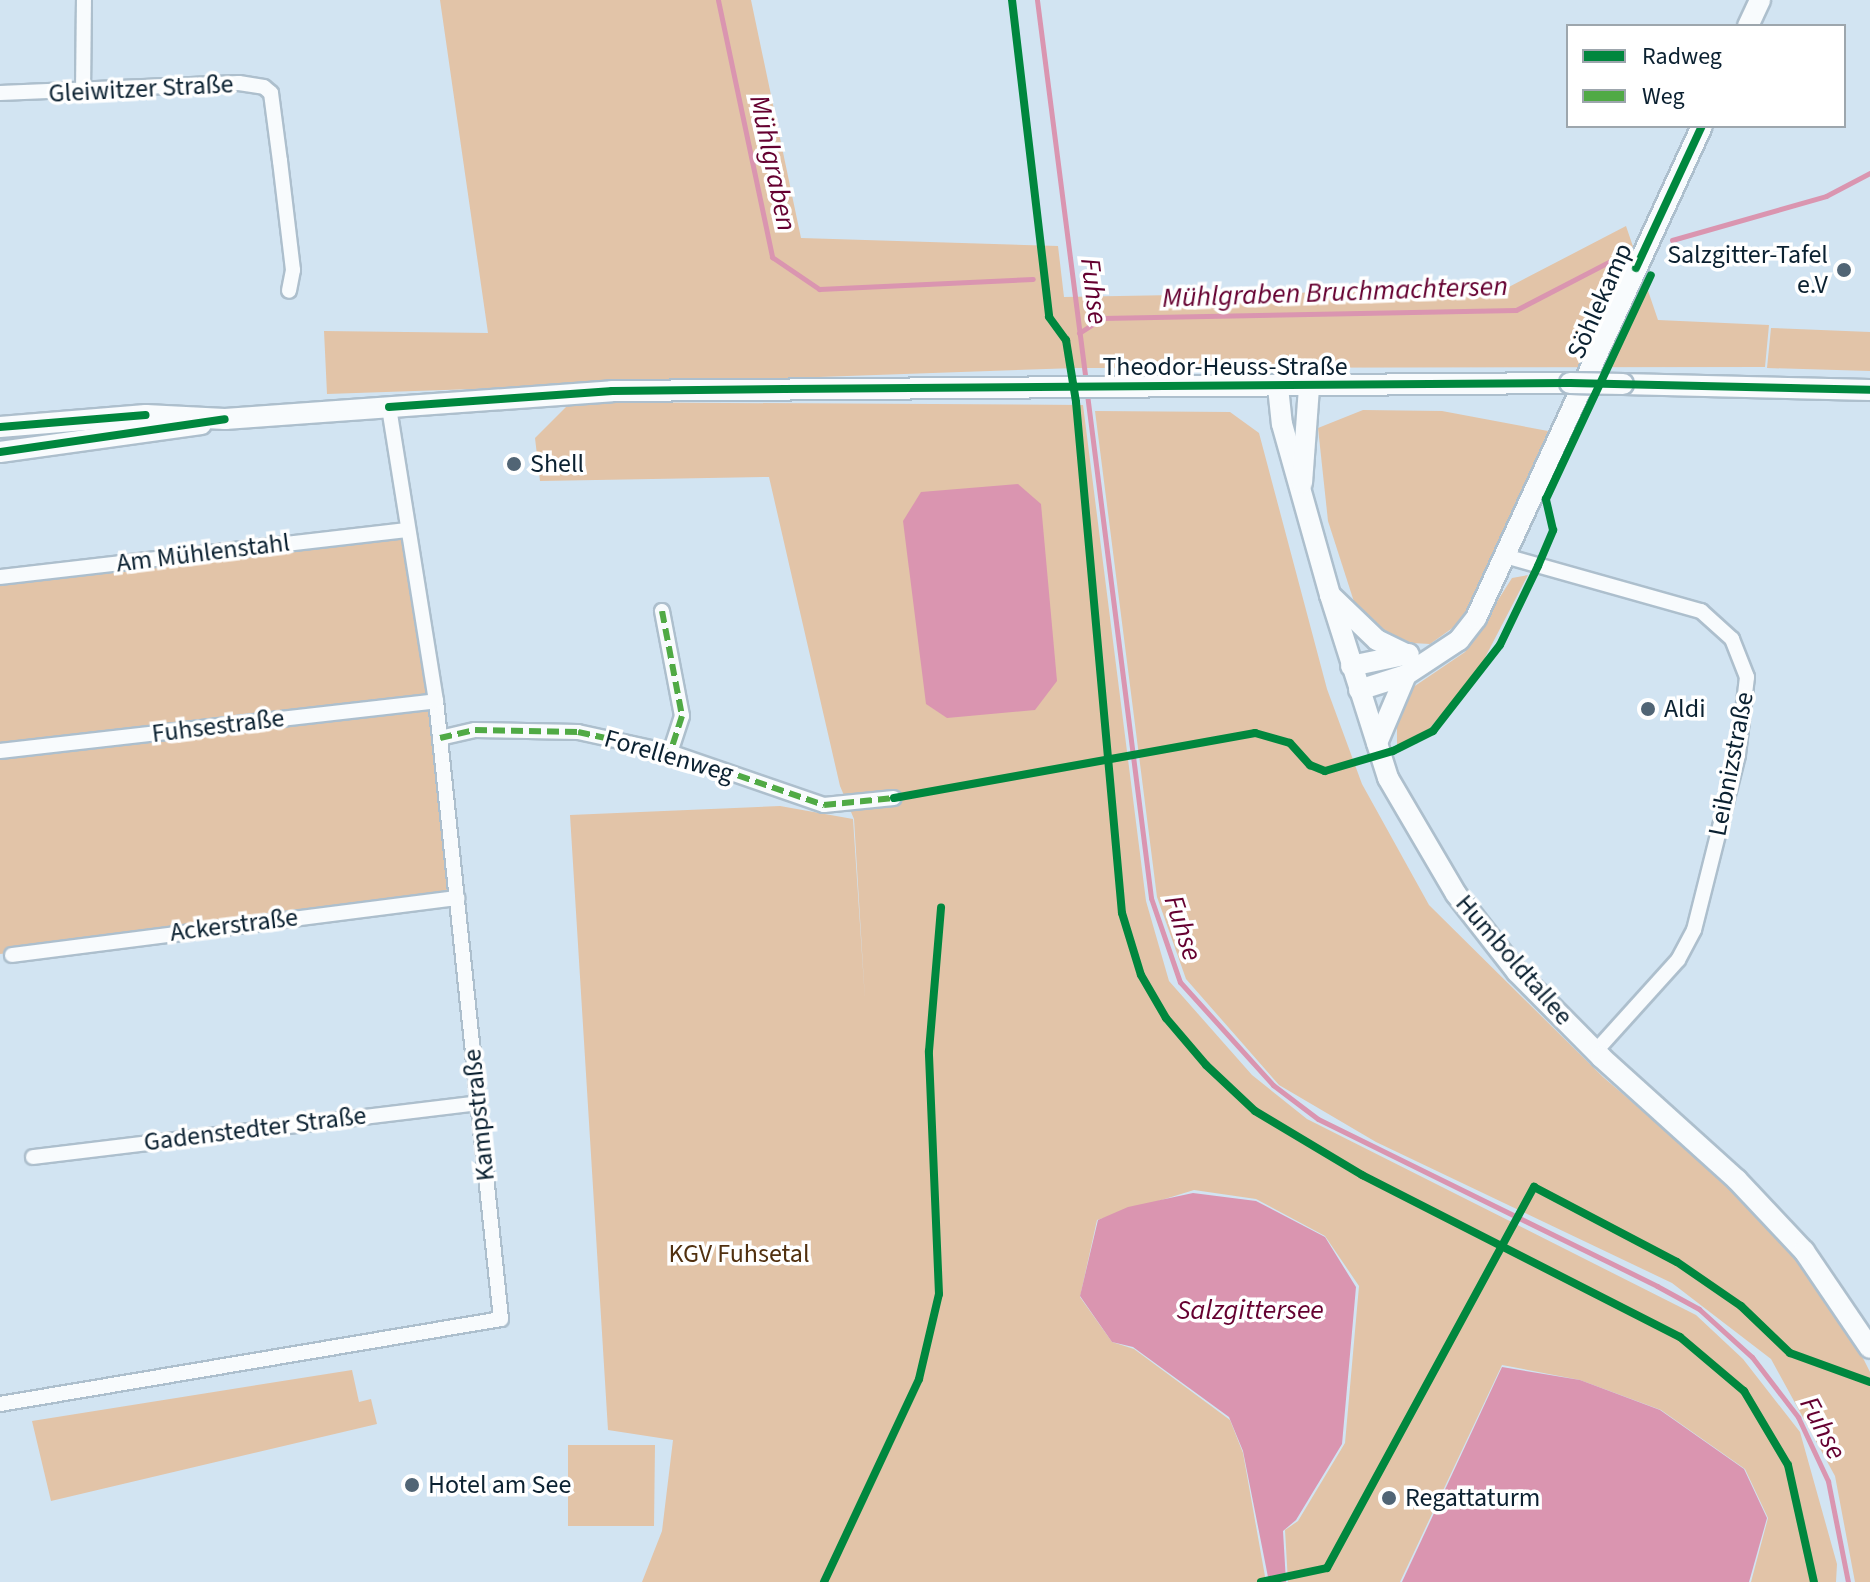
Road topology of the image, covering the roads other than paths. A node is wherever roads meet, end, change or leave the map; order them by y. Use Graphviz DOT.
graph roads {
  1 [pos="84,0"];
  2 [pos="1760,0"];
  3 [pos="1749,24"];
  4 [pos="0,93"];
  5 [pos="83,93"];
  6 [pos="1701,128"];
  7 [pos="289,291"];
  8 [pos="1278,387"];
  9 [pos="1309,387"];
  10 [pos="1870,390"];
  11 [pos="389,407"];
  12 [pos="225,419"];
  13 [pos="0,427"];
  14 [pos="0,452"];
  15 [pos="1302,483"];
  16 [pos="406,530"];
  17 [pos="1505,556"];
  18 [pos="0,577"];
  19 [pos="1330,595"];
  20 [pos="662,611"];
  21 [pos="1406,664"];
  22 [pos="1351,666"];
  23 [pos="1359,690"];
  24 [pos="436,701"];
  25 [pos="440,738"];
  26 [pos="1377,743"];
  27 [pos="0,751"];
  28 [pos="670,752"];
  29 [pos="894,798"];
  30 [pos="457,898"];
  31 [pos="12,955"];
  32 [pos="1595,1052"];
  33 [pos="478,1103"];
  34 [pos="33,1157"];
  35 [pos="1870,1348"];
  36 [pos="0,1404"];
  1 -- 5 [label="street"];
  2 -- 3 [label="street"];
  4 -- 5 [label="street, Gleiwitzer Straße"];
  5 -- 7 [label="street, Gleiwitzer Straße"];
  6 -- 17 [label="street, Söhlekamp"];
  8 -- 9 [label="street, Theodor-Heuss-Straße"];
  8 -- 11 [label="street, Theodor-Heuss-Straße"];
  8 -- 15 [label="street, Humboldtallee"];
  9 -- 10 [label="street, Theodor-Heuss-Straße, bridge"];
  9 -- 15 [label="street, Humboldtallee"];
  11 -- 12 [label="street, Theodor-Heuss-Straße"];
  11 -- 16 [label="street, Kampstraße"];
  12 -- 13 [label="street"];
  12 -- 14 [label="street"];
  15 -- 19 [label="street, Humboldtallee"];
  16 -- 18 [label="street, Am Mühlenstahl"];
  16 -- 24 [label="street, Kampstraße"];
  17 -- 21 [label="street, Söhlekamp"];
  17 -- 32 [label="street, Leibnizstraße"];
  19 -- 21 [label="street"];
  19 -- 22 [label="street, Humboldtallee"];
  20 -- 28 [label="street"];
  21 -- 22 [label="street"];
  21 -- 23 [label="street, Söhlekamp"];
  21 -- 26 [label="street"];
  22 -- 23 [label="street, Humboldtallee"];
  23 -- 26 [label="street, Humboldtallee"];
  24 -- 25 [label="street, Kampstraße"];
  24 -- 27 [label="street, Fuhsestraße"];
  25 -- 28 [label="street, Forellenweg"];
  25 -- 30 [label="street, Kampstraße"];
  26 -- 32 [label="street, Humboldtallee"];
  28 -- 29 [label="street, Forellenweg"];
  30 -- 31 [label="street, Ackerstraße"];
  30 -- 33 [label="street, Kampstraße"];
  32 -- 35 [label="street, Humboldtallee"];
  33 -- 34 [label="street, Gadenstedter Straße"];
  33 -- 36 [label="street, Kampstraße"];
}
